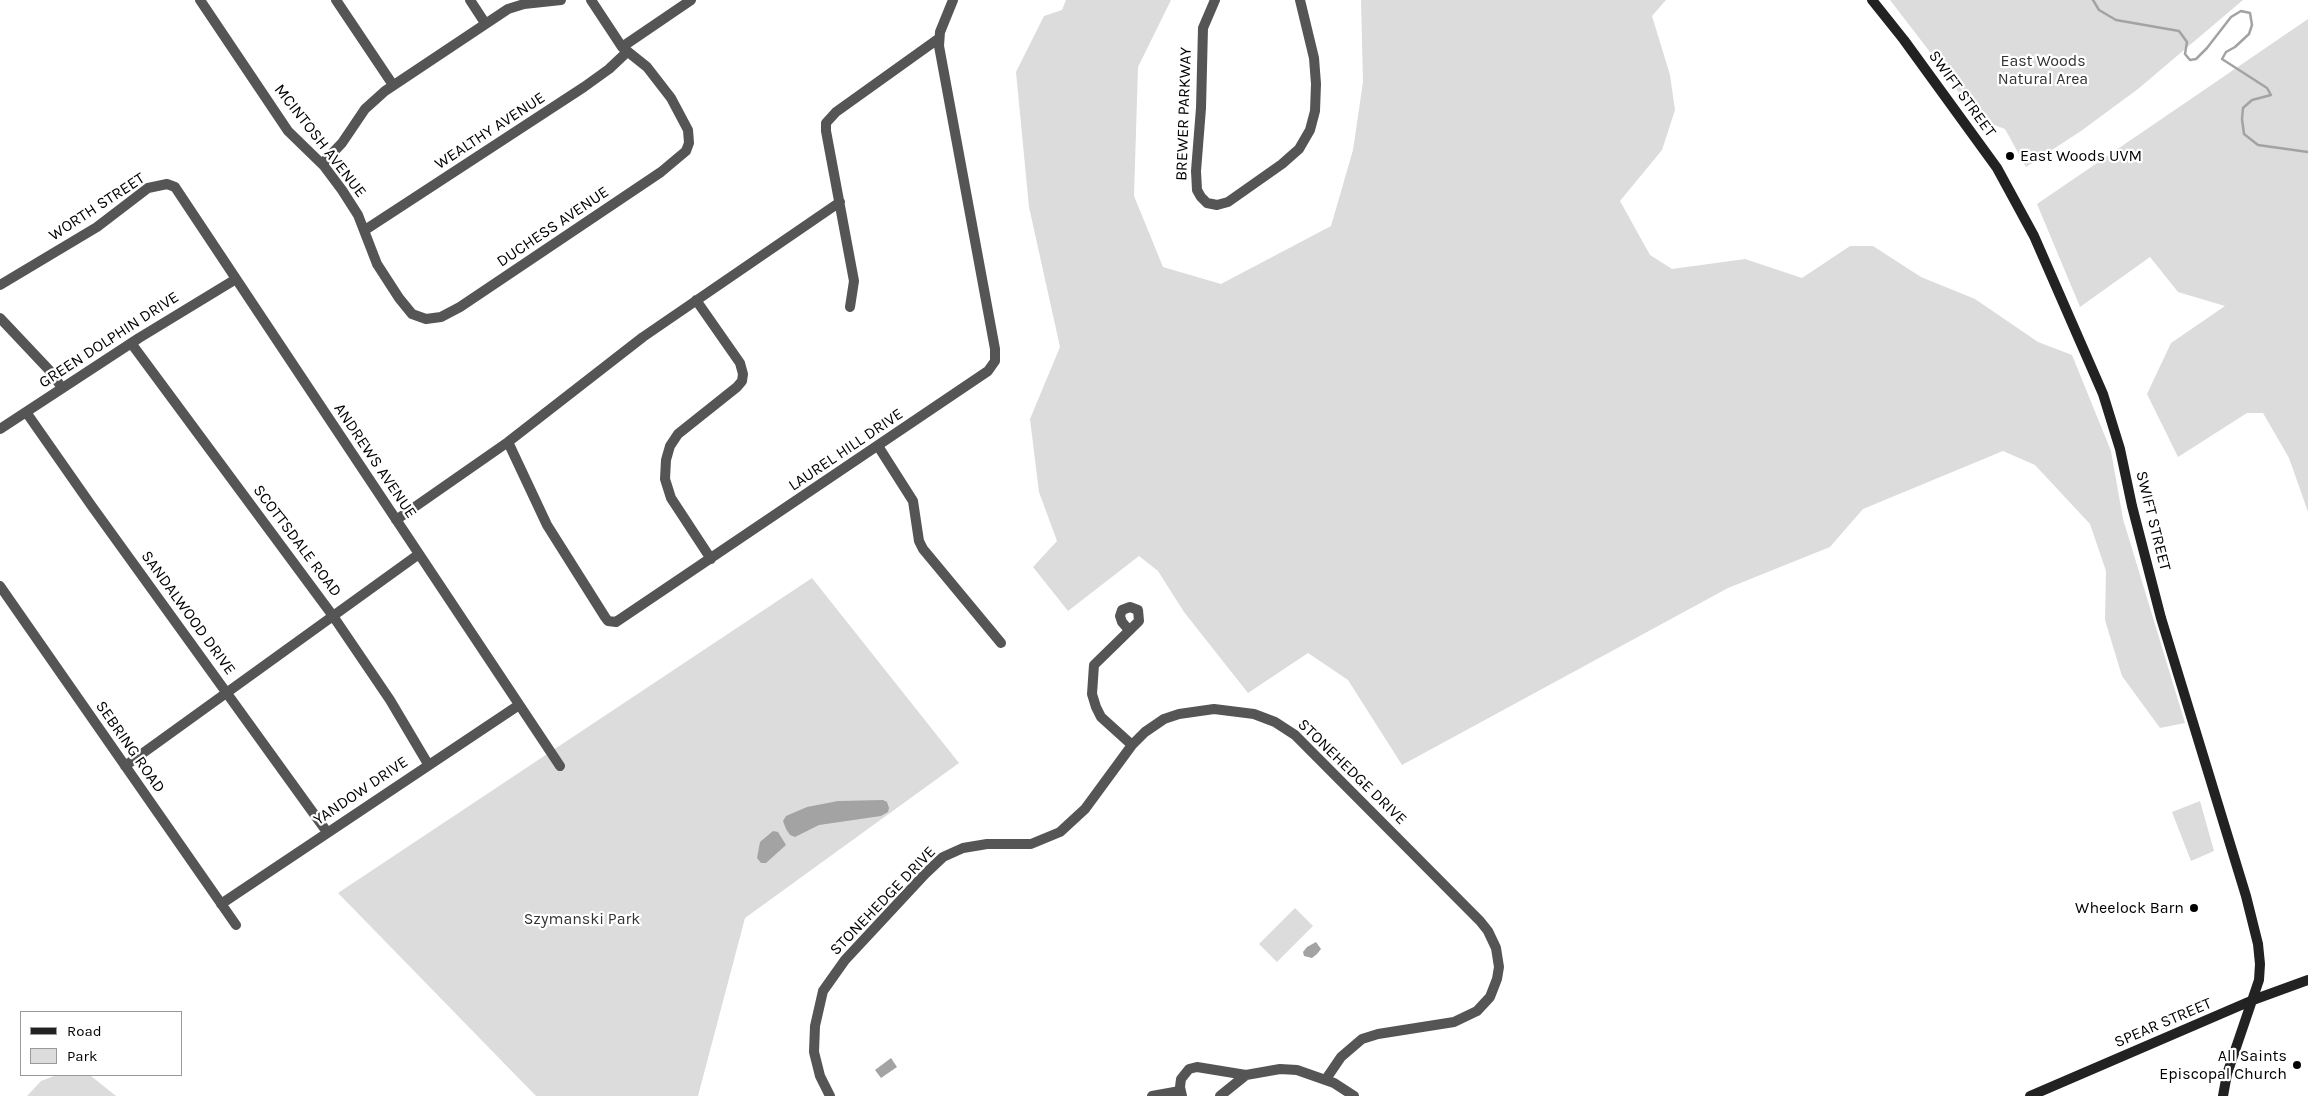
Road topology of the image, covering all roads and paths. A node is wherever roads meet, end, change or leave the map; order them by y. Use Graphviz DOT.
graph roads {
  1 [pos="200,0"];
  2 [pos="336,0"];
  3 [pos="470,0"];
  4 [pos="561,0"];
  5 [pos="591,0"];
  6 [pos="690,0"];
  7 [pos="953,0"];
  8 [pos="1215,0"];
  9 [pos="1300,0"];
  10 [pos="1872,0"];
  11 [pos="486,23"];
  12 [pos="938,39"];
  13 [pos="624,49"];
  14 [pos="393,86"];
  15 [pos="322,164"];
  16 [pos="158,185"];
  17 [pos="840,202"];
  18 [pos="365,230"];
  19 [pos="236,279"];
  20 [pos="0,285"];
  21 [pos="696,300"];
  22 [pos="850,307"];
  23 [pos="0,318"];
  24 [pos="431,319"];
  25 [pos="131,343"];
  26 [pos="62,388"];
  27 [pos="26,412"];
  28 [pos="0,429"];
  29 [pos="508,442"];
  30 [pos="878,446"];
  31 [pos="396,520"];
  32 [pos="419,554"];
  33 [pos="711,559"];
  34 [pos="0,586"];
  35 [pos="334,616"];
  36 [pos="1129,630"];
  37 [pos="1001,643"];
  38 [pos="227,692"];
  39 [pos="519,705"];
  40 [pos="1132,745"];
  41 [pos="428,764"];
  42 [pos="125,766"];
  43 [pos="560,766"];
  44 [pos="327,832"];
  45 [pos="221,904"];
  46 [pos="236,925"];
  47 [pos="2308,980"];
  48 [pos="2253,1000"];
  49 [pos="1246,1075"];
  50 [pos="1326,1080"];
  51 [pos="1181,1093"];
  52 [pos="830,1096"];
  53 [pos="1152,1096"];
  54 [pos="1220,1096"];
  55 [pos="1354,1096"];
  56 [pos="2030,1096"];
  57 [pos="2223,1096"];
  1 -- 15 [label="street, MCINTOSH AVENUE"];
  2 -- 14 [label="street"];
  3 -- 11 [label="street"];
  4 -- 11 [label="street"];
  5 -- 13 [label="street"];
  6 -- 13 [label="street, WEALTHY AVENUE"];
  7 -- 12 [label="street"];
  8 -- 9 [label="street, BREWER PARKWAY"];
  10 -- 48 [label="street, SWIFT STREET"];
  11 -- 14 [label="street"];
  12 -- 17 [label="street"];
  12 -- 30 [label="street, LAUREL HILL DRIVE"];
  13 -- 18 [label="street, WEALTHY AVENUE"];
  13 -- 24 [label="street, DUCHESS AVENUE"];
  14 -- 15 [label="street"];
  15 -- 18 [label="street, MCINTOSH AVENUE"];
  16 -- 19 [label="street, ANDREWS AVENUE"];
  16 -- 20 [label="street, WORTH STREET"];
  17 -- 21 [label="street"];
  17 -- 22 [label="street"];
  18 -- 24 [label="street, MCINTOSH AVENUE"];
  19 -- 25 [label="street, GREEN DOLPHIN DRIVE"];
  19 -- 31 [label="street, ANDREWS AVENUE"];
  21 -- 29 [label="street"];
  21 -- 33 [label="street"];
  23 -- 26 [label="street"];
  25 -- 26 [label="street, GREEN DOLPHIN DRIVE"];
  25 -- 35 [label="street, SCOTTSDALE ROAD"];
  26 -- 27 [label="street, GREEN DOLPHIN DRIVE"];
  27 -- 28 [label="street, GREEN DOLPHIN DRIVE"];
  27 -- 38 [label="street, SANDALWOOD DRIVE"];
  29 -- 31 [label="street"];
  29 -- 33 [label="street, LAUREL HILL DRIVE"];
  30 -- 33 [label="street, LAUREL HILL DRIVE"];
  30 -- 37 [label="street"];
  31 -- 32 [label="street, ANDREWS AVENUE"];
  32 -- 35 [label="street"];
  32 -- 39 [label="street, ANDREWS AVENUE"];
  34 -- 42 [label="street, SEBRING ROAD"];
  35 -- 38 [label="street"];
  35 -- 41 [label="street, SCOTTSDALE ROAD"];
  36 -- 40 [label="street"];
  38 -- 42 [label="street"];
  38 -- 44 [label="street, SANDALWOOD DRIVE"];
  39 -- 41 [label="street, YANDOW DRIVE"];
  39 -- 43 [label="street, ANDREWS AVENUE"];
  40 -- 50 [label="street, STONEHEDGE DRIVE"];
  40 -- 52 [label="street, STONEHEDGE DRIVE"];
  41 -- 44 [label="street, YANDOW DRIVE"];
  42 -- 45 [label="street, SEBRING ROAD"];
  44 -- 45 [label="street, YANDOW DRIVE"];
  45 -- 46 [label="street, SEBRING ROAD"];
  47 -- 48 [label="street, SPEAR STREET"];
  48 -- 56 [label="street, SPEAR STREET"];
  48 -- 57 [label="street, SWIFT STREET"];
  49 -- 50 [label="street"];
  49 -- 51 [label="street"];
  49 -- 54 [label="street"];
  50 -- 55 [label="street"];
  51 -- 53 [label="street"];
}
